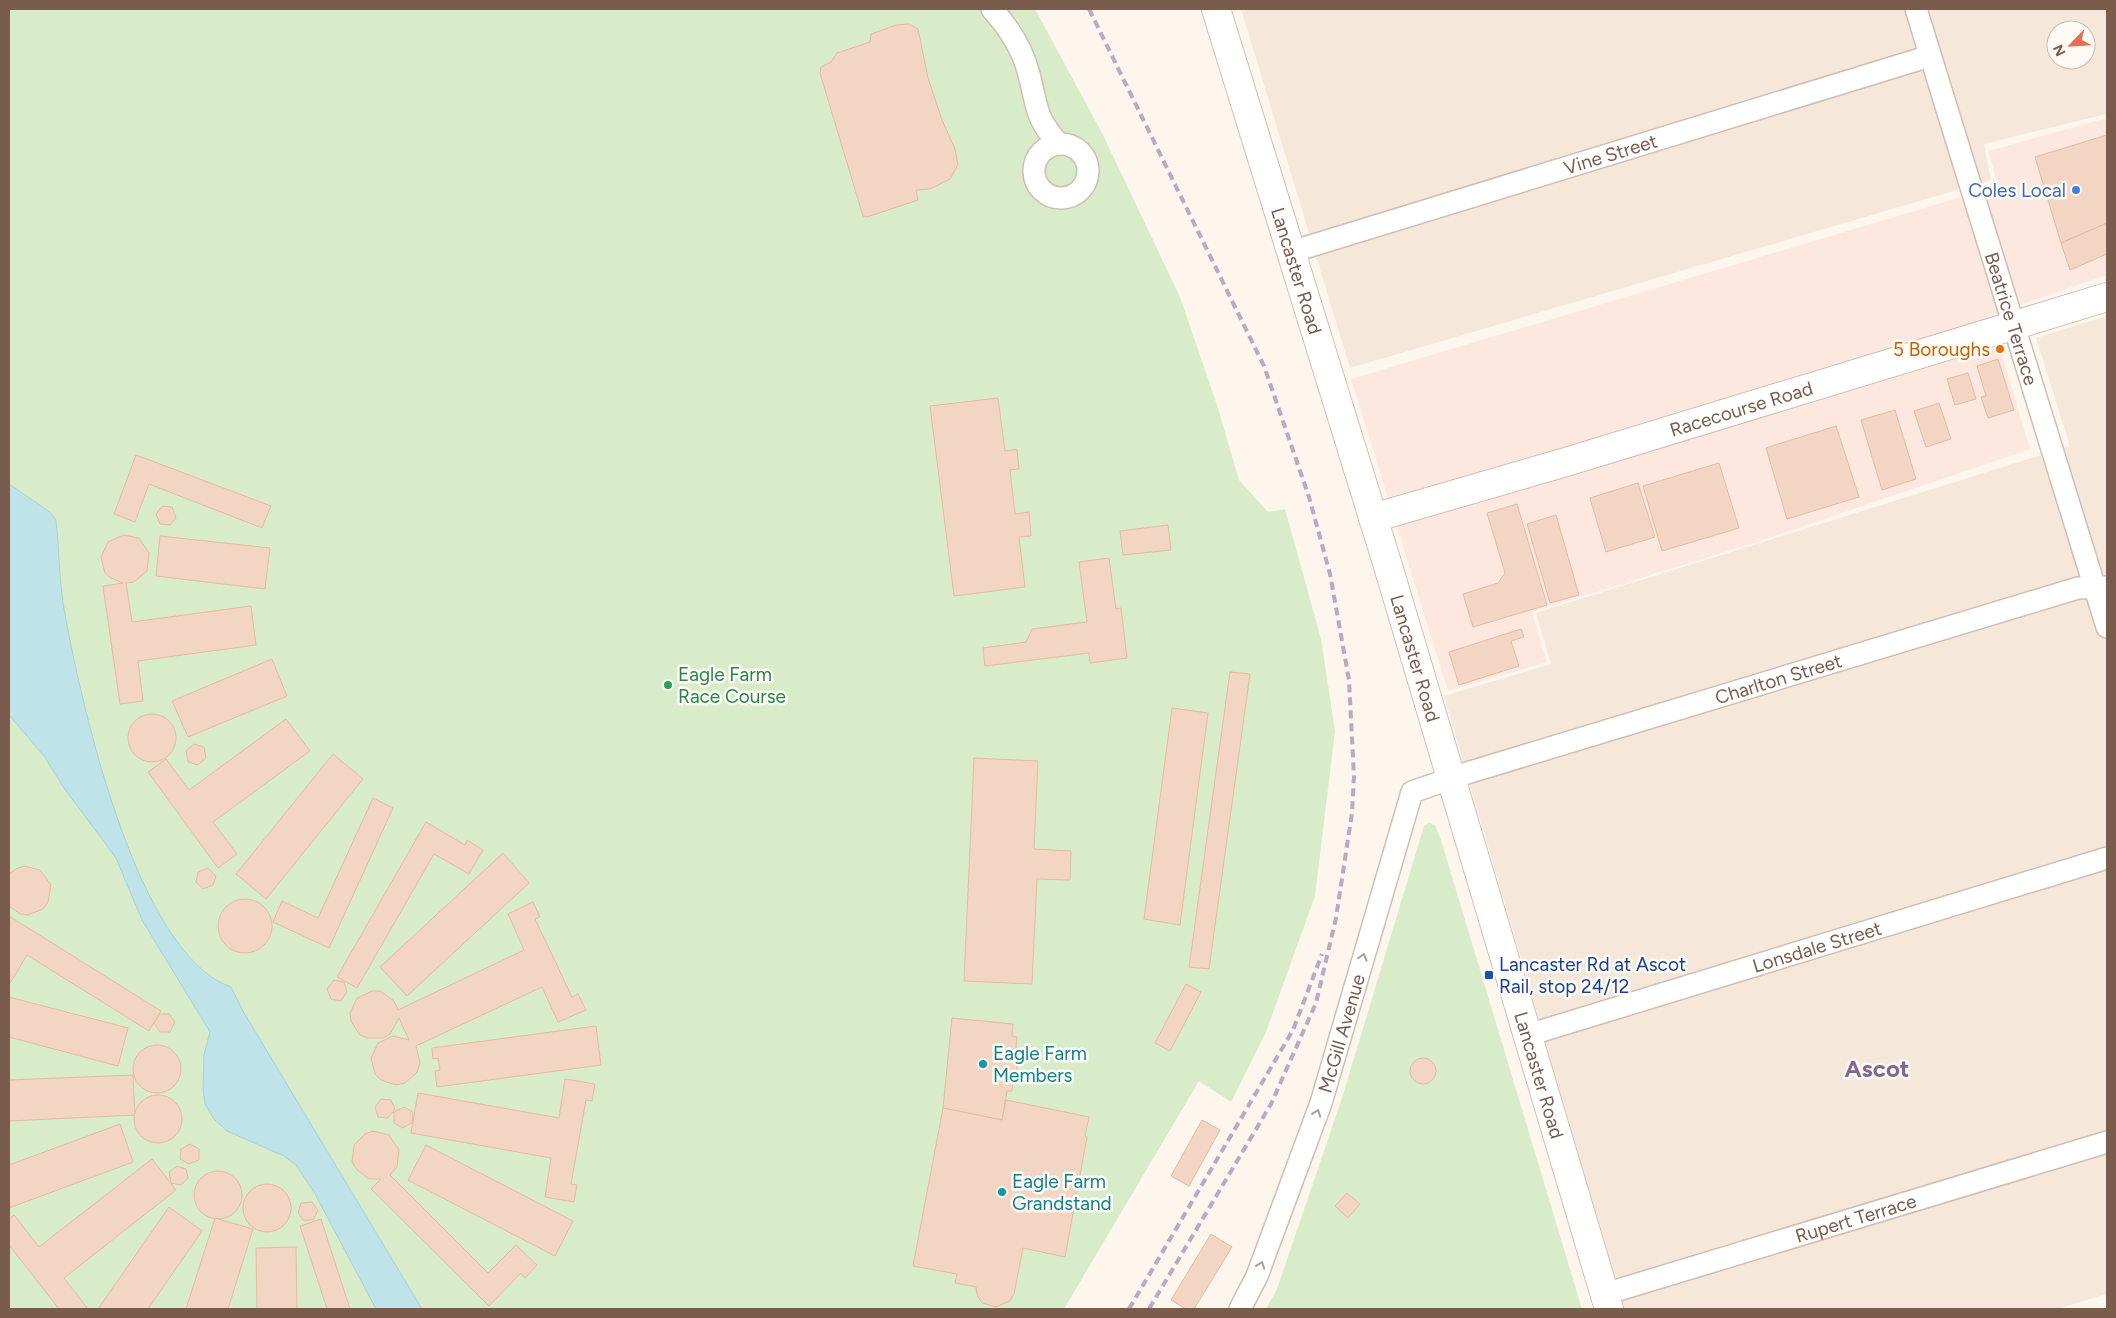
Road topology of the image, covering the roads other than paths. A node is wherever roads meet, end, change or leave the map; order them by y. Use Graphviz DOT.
graph roads {
  1 [pos="992,9"];
  2 [pos="1216,9"];
  3 [pos="1916,9"];
  4 [pos="1930,56"];
  5 [pos="1036,110"];
  6 [pos="1059,144"];
  7 [pos="1038,156"];
  8 [pos="1291,252"];
  9 [pos="2107,298"];
  10 [pos="2015,326"];
  11 [pos="1373,518"];
  12 [pos="2101,587"];
  13 [pos="2107,627"];
  14 [pos="1451,778"];
  15 [pos="2107,858"];
  16 [pos="1528,1035"];
  17 [pos="2107,1142"];
  18 [pos="1607,1302"];
  19 [pos="1240,1309"];
  1 -- 5 [label="street"];
  2 -- 8 [label="main road, Lancaster Road"];
  3 -- 4 [label="street, Beatrice Terrace"];
  4 -- 8 [label="street, Vine Street"];
  4 -- 10 [label="street, Beatrice Terrace"];
  5 -- 6 [label="street"];
  5 -- 7 [label="street"];
  6 -- 7 [label="street"];
  6 -- 7 [label="street"];
  8 -- 11 [label="main road, Lancaster Road"];
  9 -- 10 [label="main road, Racecourse Road"];
  10 -- 11 [label="main road, Racecourse Road"];
  10 -- 12 [label="street, Beatrice Terrace"];
  11 -- 14 [label="main road, Lancaster Road"];
  12 -- 13 [label="street, Beatrice Terrace"];
  12 -- 14 [label="street, Charlton Street"];
  14 -- 16 [label="main road, Lancaster Road"];
  19 -- 14 [label="street, McGill Avenue, one-way"];
  15 -- 16 [label="street, Lonsdale Street"];
  16 -- 18 [label="main road, Lancaster Road"];
  17 -- 18 [label="street, Rupert Terrace"];
}
